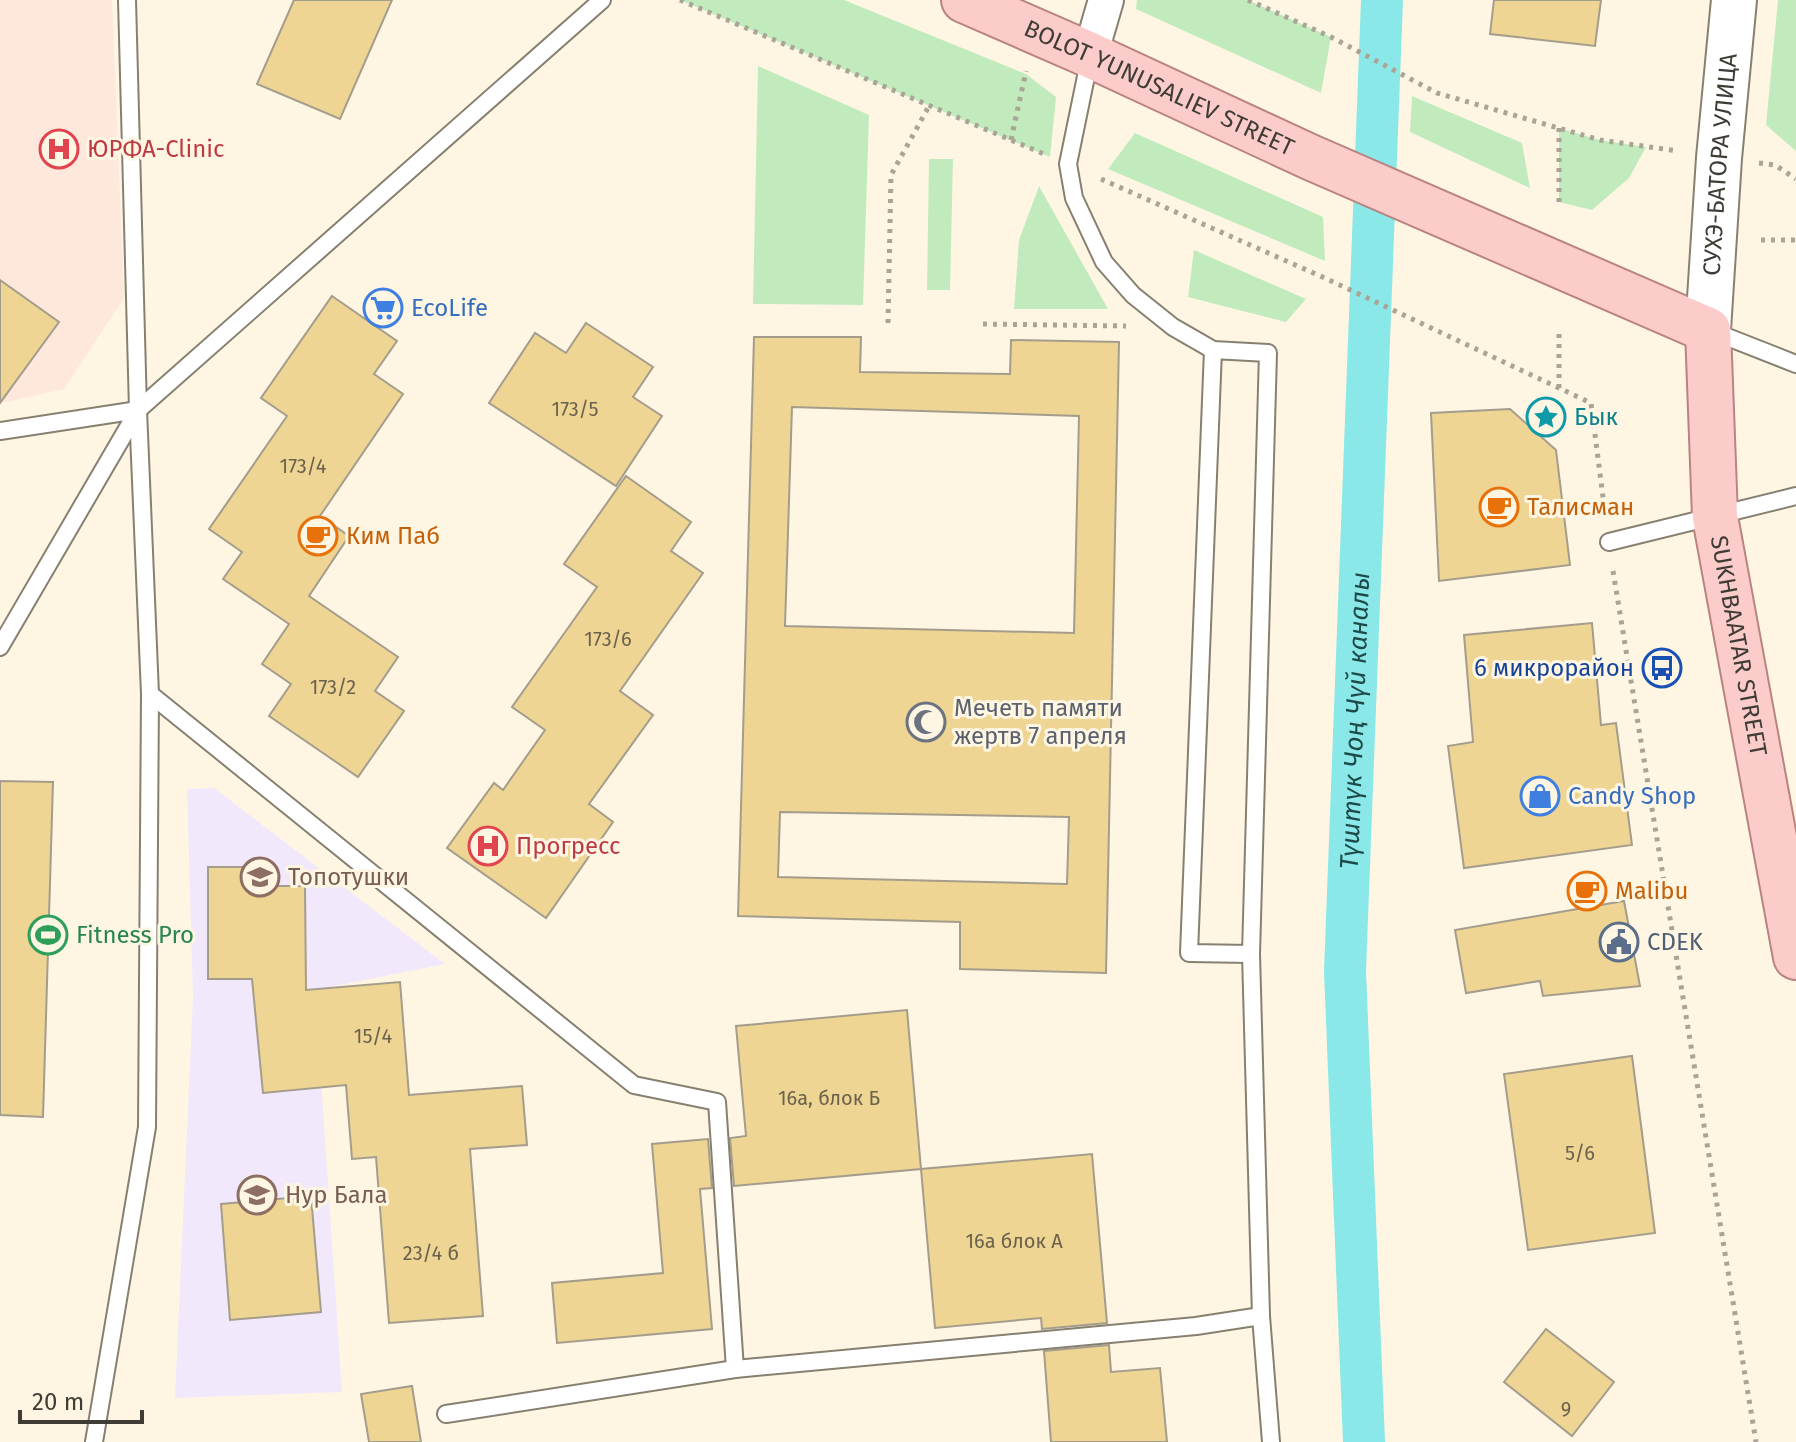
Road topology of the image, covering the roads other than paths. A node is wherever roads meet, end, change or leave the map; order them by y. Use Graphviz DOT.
graph roads {
  1 [pos="127,0"];
  2 [pos="602,0"];
  3 [pos="964,0"];
  4 [pos="1106,0"];
  5 [pos="1734,0"];
  6 [pos="1090,55"];
  7 [pos="1708,330"];
  8 [pos="1213,350"];
  9 [pos="1796,364"];
  10 [pos="138,410"];
  11 [pos="0,431"];
  12 [pos="1796,496"];
  13 [pos="1715,517"];
  14 [pos="1609,542"];
  15 [pos="0,647"];
  16 [pos="150,694"];
  17 [pos="1251,954"];
  18 [pos="1796,957"];
  19 [pos="1261,1316"];
  20 [pos="735,1369"];
  21 [pos="446,1414"];
  22 [pos="94,1442"];
  23 [pos="1271,1442"];
  1 -- 10 [label="lane"];
  2 -- 10 [label="lane"];
  3 -- 6 [label="main road, BOLOT YUNUSALIEV STREET"];
  4 -- 6 [label="street"];
  5 -- 7 [label="main road, СУХЭ-БАТОРА УЛИЦА"];
  6 -- 7 [label="main road, BOLOT YUNUSALIEV STREET"];
  6 -- 8 [label="lane"];
  7 -- 9 [label="lane"];
  7 -- 13 [label="main road, SUKHBAATAR STREET"];
  8 -- 17 [label="lane"];
  8 -- 17 [label="lane"];
  10 -- 11 [label="lane"];
  10 -- 15 [label="lane"];
  10 -- 16 [label="lane"];
  12 -- 13 [label="lane"];
  13 -- 14 [label="lane"];
  13 -- 18 [label="main road, SUKHBAATAR STREET"];
  16 -- 20 [label="lane"];
  16 -- 22 [label="lane"];
  17 -- 19 [label="lane"];
  19 -- 20 [label="lane"];
  19 -- 23 [label="lane"];
  20 -- 21 [label="lane"];
}
